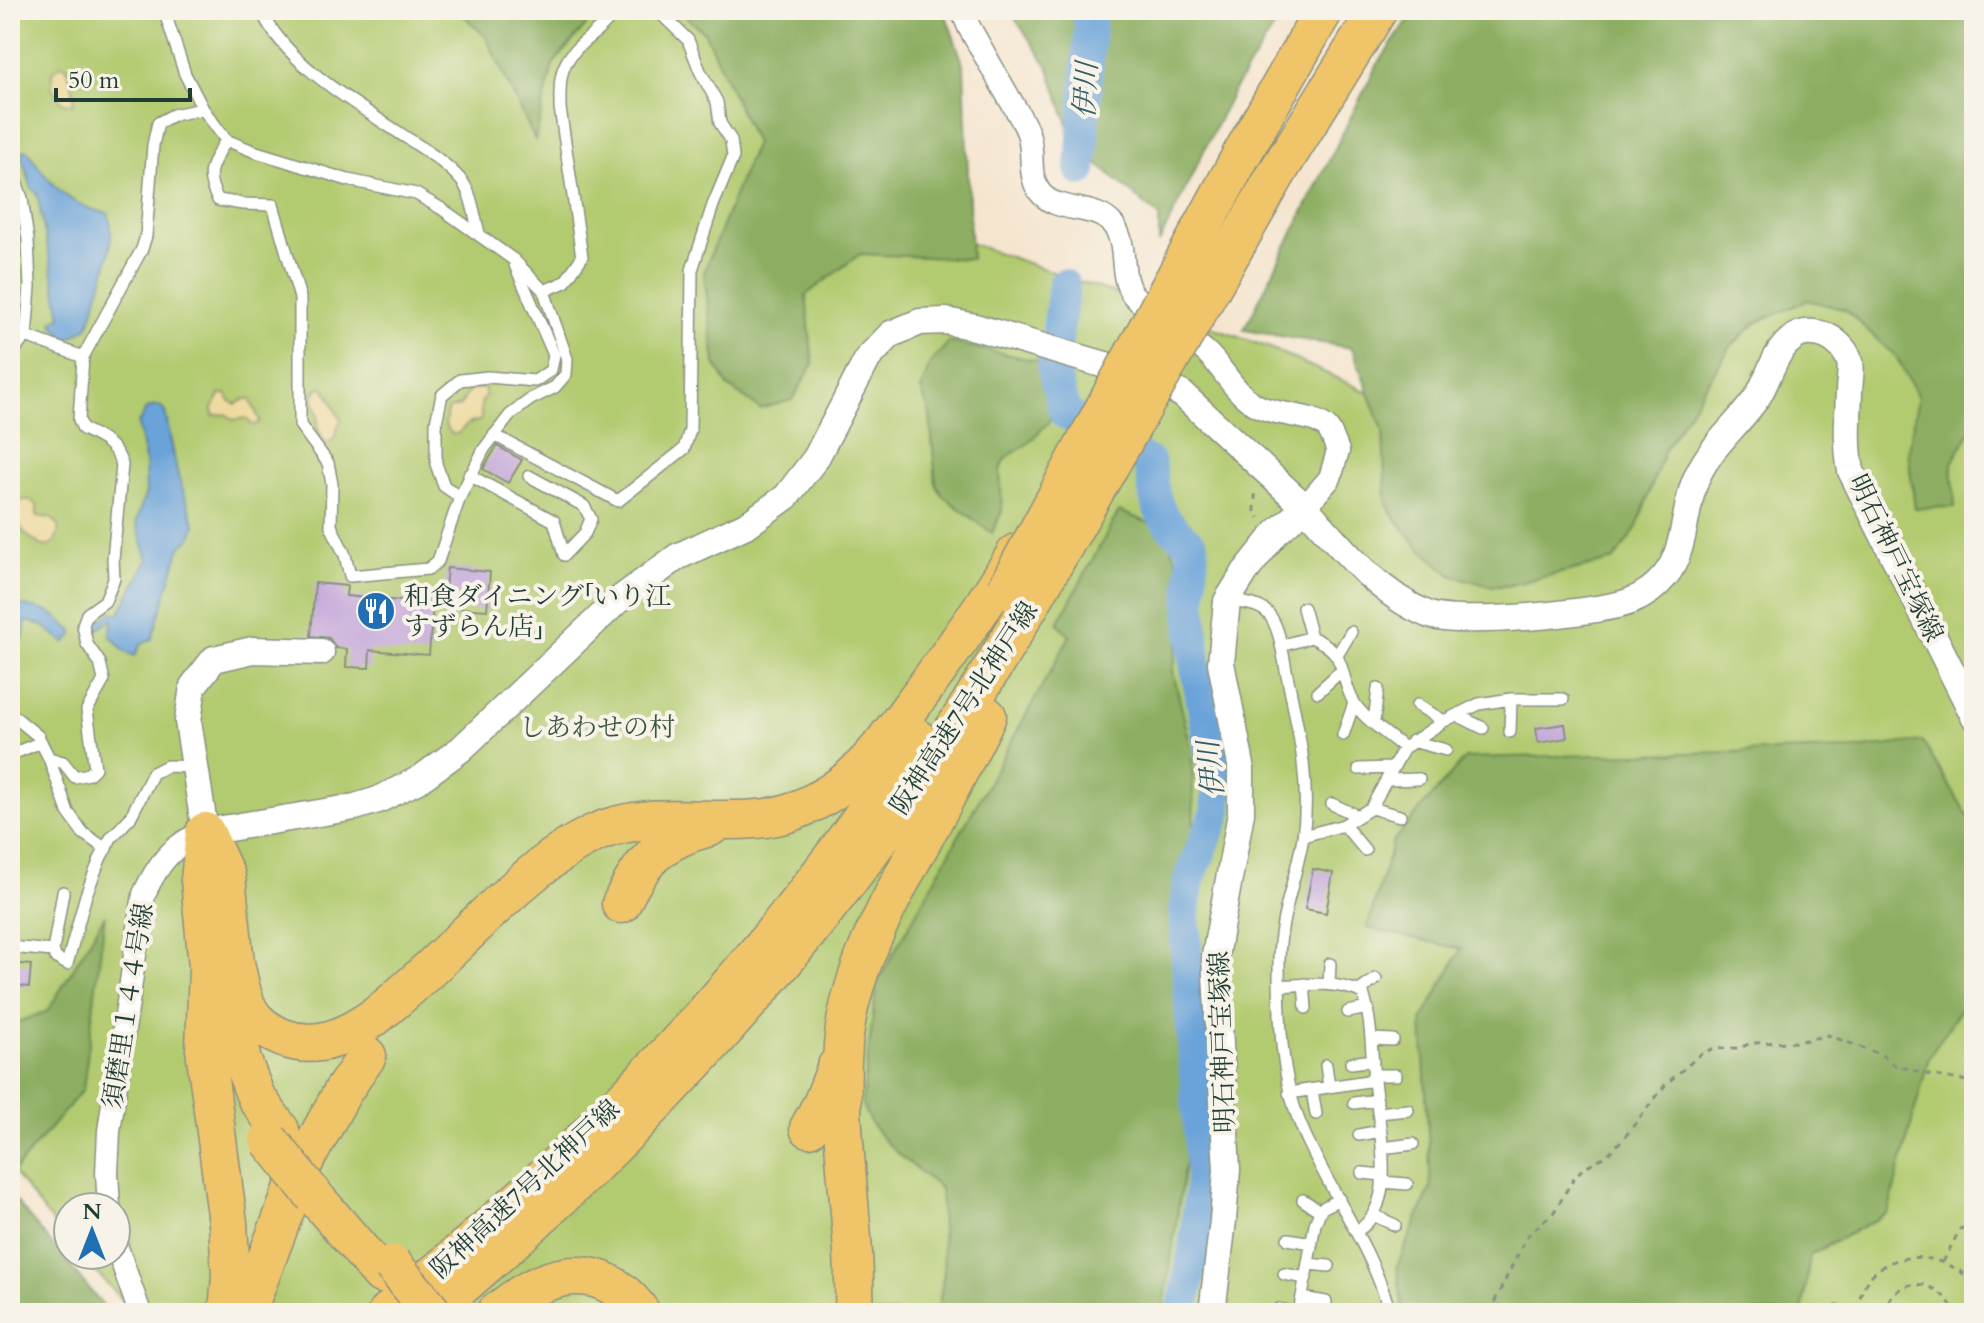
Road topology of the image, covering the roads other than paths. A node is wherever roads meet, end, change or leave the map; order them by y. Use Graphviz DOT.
graph roads {
  1 [pos="164,10"];
  2 [pos="261,10"];
  3 [pos="615,10"];
  4 [pos="657,10"];
  5 [pos="962,10"];
  6 [pos="1324,10"];
  7 [pos="1378,10"];
  8 [pos="203,109"];
  9 [pos="226,140"];
  10 [pos="10,166"];
  11 [pos="480,236"];
  12 [pos="514,260"];
  13 [pos="544,291"];
  14 [pos="26,336"];
  15 [pos="10,355"];
  16 [pos="83,357"];
  17 [pos="494,435"];
  18 [pos="469,475"];
  19 [pos="529,476"];
  20 [pos="460,497"];
  21 [pos="1305,507"];
  22 [pos="1019,597"];
  23 [pos="1227,601"];
  24 [pos="1303,608"];
  25 [pos="1351,632"];
  26 [pos="1311,637"];
  27 [pos="1281,646"];
  28 [pos="321,652"];
  29 [pos="1338,654"];
  30 [pos="1342,670"];
  31 [pos="1378,689"];
  32 [pos="1318,692"];
  33 [pos="1511,699"];
  34 [pos="1563,699"];
  35 [pos="1354,703"];
  36 [pos="1417,705"];
  37 [pos="11,715"];
  38 [pos="1457,715"];
  39 [pos="1974,716"];
  40 [pos="1444,721"];
  41 [pos="1374,722"];
  42 [pos="1483,728"];
  43 [pos="1510,732"];
  44 [pos="1343,735"];
  45 [pos="41,742"];
  46 [pos="1408,744"];
  47 [pos="1446,750"];
  48 [pos="10,755"];
  49 [pos="49,758"];
  50 [pos="194,767"];
  51 [pos="1359,769"];
  52 [pos="1391,774"];
  53 [pos="1419,779"];
  54 [pos="1332,804"];
  55 [pos="1371,808"];
  56 [pos="1358,816"];
  57 [pos="1400,816"];
  58 [pos="736,820"];
  59 [pos="1344,825"];
  60 [pos="205,832"];
  61 [pos="1303,836"];
  62 [pos="106,849"];
  63 [pos="1365,850"];
  64 [pos="63,892"];
  65 [pos="621,904"];
  66 [pos="10,947"];
  67 [pos="53,951"];
  68 [pos="1330,964"];
  69 [pos="222,965"];
  70 [pos="1376,979"];
  71 [pos="1304,984"];
  72 [pos="1329,984"];
  73 [pos="1279,986"];
  74 [pos="1359,991"];
  75 [pos="1306,1008"];
  76 [pos="1368,1008"];
  77 [pos="1348,1012"];
  78 [pos="1372,1039"];
  79 [pos="1393,1040"];
  80 [pos="843,1044"];
  81 [pos="367,1056"];
  82 [pos="1373,1060"];
  83 [pos="1351,1063"];
  84 [pos="1326,1065"];
  85 [pos="1396,1075"];
  86 [pos="1374,1078"];
  87 [pos="1329,1087"];
  88 [pos="1312,1090"];
  89 [pos="1289,1093"];
  90 [pos="1377,1100"];
  91 [pos="1354,1103"];
  92 [pos="1408,1110"];
  93 [pos="1378,1113"];
  94 [pos="1316,1114"];
  95 [pos="809,1128"];
  96 [pos="1381,1131"];
  97 [pos="1359,1135"];
  98 [pos="1413,1144"];
  99 [pos="1382,1148"];
  100 [pos="1362,1173"];
  101 [pos="1382,1179"];
  102 [pos="1407,1184"];
  103 [pos="108,1191"];
  104 [pos="1339,1199"];
  105 [pos="1303,1200"];
  106 [pos="1320,1211"];
  107 [pos="1373,1215"];
  108 [pos="1395,1225"];
  109 [pos="1357,1231"];
  110 [pos="1288,1239"];
  111 [pos="1312,1243"];
  112 [pos="1308,1264"];
  113 [pos="1329,1266"];
  114 [pos="387,1269"];
  115 [pos="125,1271"];
  116 [pos="1284,1274"];
  117 [pos="1306,1278"];
  118 [pos="1302,1298"];
  119 [pos="1326,1302"];
  120 [pos="1279,1309"];
  121 [pos="1390,1310"];
  122 [pos="140,1313"];
  123 [pos="228,1313"];
  124 [pos="246,1313"];
  125 [pos="387,1313"];
  126 [pos="413,1313"];
  127 [pos="431,1313"];
  128 [pos="496,1313"];
  129 [pos="641,1313"];
  130 [pos="854,1313"];
  131 [pos="1212,1313"];
  132 [pos="1299,1313"];
  1 -- 8 [label="lane"];
  2 -- 11 [label="lane"];
  3 -- 13 [label="lane"];
  4 -- 17 [label="lane"];
  5 -- 21 [label="street"];
  6 -- 22 [label="highway, 阪神高速7号北神戸線, bridge"];
  7 -- 22 [label="highway, 阪神高速7号北神戸線, bridge"];
  8 -- 9 [label="lane"];
  8 -- 16 [label="lane"];
  9 -- 11 [label="lane"];
  9 -- 20 [label="lane"];
  10 -- 14 [label="lane"];
  11 -- 12 [label="lane"];
  12 -- 13 [label="lane"];
  12 -- 20 [label="lane"];
  13 -- 17 [label="lane"];
  14 -- 15 [label="lane"];
  14 -- 16 [label="lane"];
  16 -- 49 [label="lane"];
  17 -- 18 [label="lane"];
  18 -- 19 [label="lane"];
  18 -- 20 [label="lane"];
  21 -- 23 [label="street, 明石神戸宝塚線"];
  21 -- 39 [label="street, 明石神戸宝塚線"];
  21 -- 60 [label="street"];
  22 -- 58 [label="highway"];
  22 -- 80 [label="highway"];
  22 -- 125 [label="highway, 阪神高速7号北神戸線"];
  22 -- 127 [label="highway, 阪神高速7号北神戸線"];
  23 -- 27 [label="lane"];
  23 -- 131 [label="street, 明石神戸宝塚線"];
  24 -- 26 [label="lane"];
  25 -- 29 [label="lane"];
  26 -- 27 [label="lane"];
  26 -- 29 [label="lane"];
  27 -- 61 [label="lane"];
  28 -- 50 [label="street"];
  29 -- 30 [label="lane"];
  30 -- 32 [label="lane"];
  30 -- 35 [label="lane"];
  31 -- 41 [label="lane"];
  33 -- 34 [label="lane"];
  33 -- 38 [label="lane"];
  33 -- 43 [label="lane"];
  35 -- 41 [label="lane"];
  35 -- 44 [label="lane"];
  36 -- 40 [label="lane"];
  37 -- 45 [label="lane"];
  38 -- 40 [label="lane"];
  38 -- 42 [label="lane"];
  40 -- 46 [label="lane"];
  41 -- 46 [label="lane"];
  45 -- 48 [label="lane"];
  45 -- 49 [label="lane"];
  46 -- 47 [label="lane"];
  46 -- 52 [label="lane"];
  49 -- 62 [label="lane"];
  50 -- 60 [label="street"];
  50 -- 62 [label="lane"];
  51 -- 52 [label="lane"];
  52 -- 53 [label="lane"];
  52 -- 55 [label="lane"];
  54 -- 56 [label="lane"];
  55 -- 56 [label="lane"];
  55 -- 57 [label="lane"];
  56 -- 59 [label="lane"];
  58 -- 65 [label="highway"];
  58 -- 69 [label="highway"];
  59 -- 61 [label="lane"];
  59 -- 63 [label="lane"];
  60 -- 69 [label="highway"];
  60 -- 103 [label="street, 須磨里１４４号線"];
  61 -- 73 [label="lane"];
  62 -- 67 [label="lane"];
  64 -- 67 [label="lane"];
  66 -- 67 [label="lane"];
  68 -- 72 [label="lane"];
  69 -- 114 [label="highway"];
  69 -- 123 [label="highway"];
  70 -- 74 [label="lane"];
  71 -- 72 [label="lane"];
  71 -- 73 [label="lane"];
  71 -- 75 [label="lane"];
  72 -- 74 [label="lane"];
  73 -- 89 [label="lane"];
  74 -- 76 [label="lane"];
  76 -- 77 [label="lane"];
  76 -- 78 [label="lane"];
  78 -- 79 [label="lane"];
  78 -- 82 [label="lane"];
  80 -- 95 [label="highway"];
  80 -- 130 [label="highway"];
  81 -- 124 [label="highway"];
  82 -- 83 [label="lane"];
  82 -- 86 [label="lane"];
  84 -- 87 [label="lane"];
  85 -- 86 [label="lane"];
  86 -- 87 [label="lane"];
  86 -- 90 [label="lane"];
  87 -- 88 [label="lane"];
  88 -- 89 [label="lane"];
  88 -- 94 [label="lane"];
  89 -- 104 [label="lane"];
  90 -- 91 [label="lane"];
  90 -- 93 [label="lane"];
  92 -- 93 [label="lane"];
  93 -- 96 [label="lane"];
  96 -- 97 [label="lane"];
  96 -- 99 [label="lane"];
  98 -- 99 [label="lane"];
  99 -- 101 [label="lane"];
  100 -- 101 [label="lane"];
  101 -- 102 [label="lane"];
  101 -- 107 [label="lane"];
  104 -- 106 [label="lane"];
  104 -- 109 [label="lane"];
  105 -- 106 [label="lane"];
  106 -- 111 [label="lane"];
  107 -- 108 [label="lane"];
  107 -- 109 [label="lane"];
  109 -- 121 [label="lane"];
  110 -- 111 [label="lane"];
  111 -- 112 [label="lane"];
  112 -- 113 [label="lane"];
  112 -- 117 [label="lane"];
  114 -- 126 [label="highway"];
  114 -- 127 [label="highway, bridge"];
  115 -- 122 [label="street"];
  116 -- 117 [label="lane"];
  117 -- 118 [label="lane"];
  118 -- 119 [label="lane"];
  118 -- 132 [label="lane"];
  120 -- 132 [label="lane"];
  128 -- 129 [label="highway"];
}
